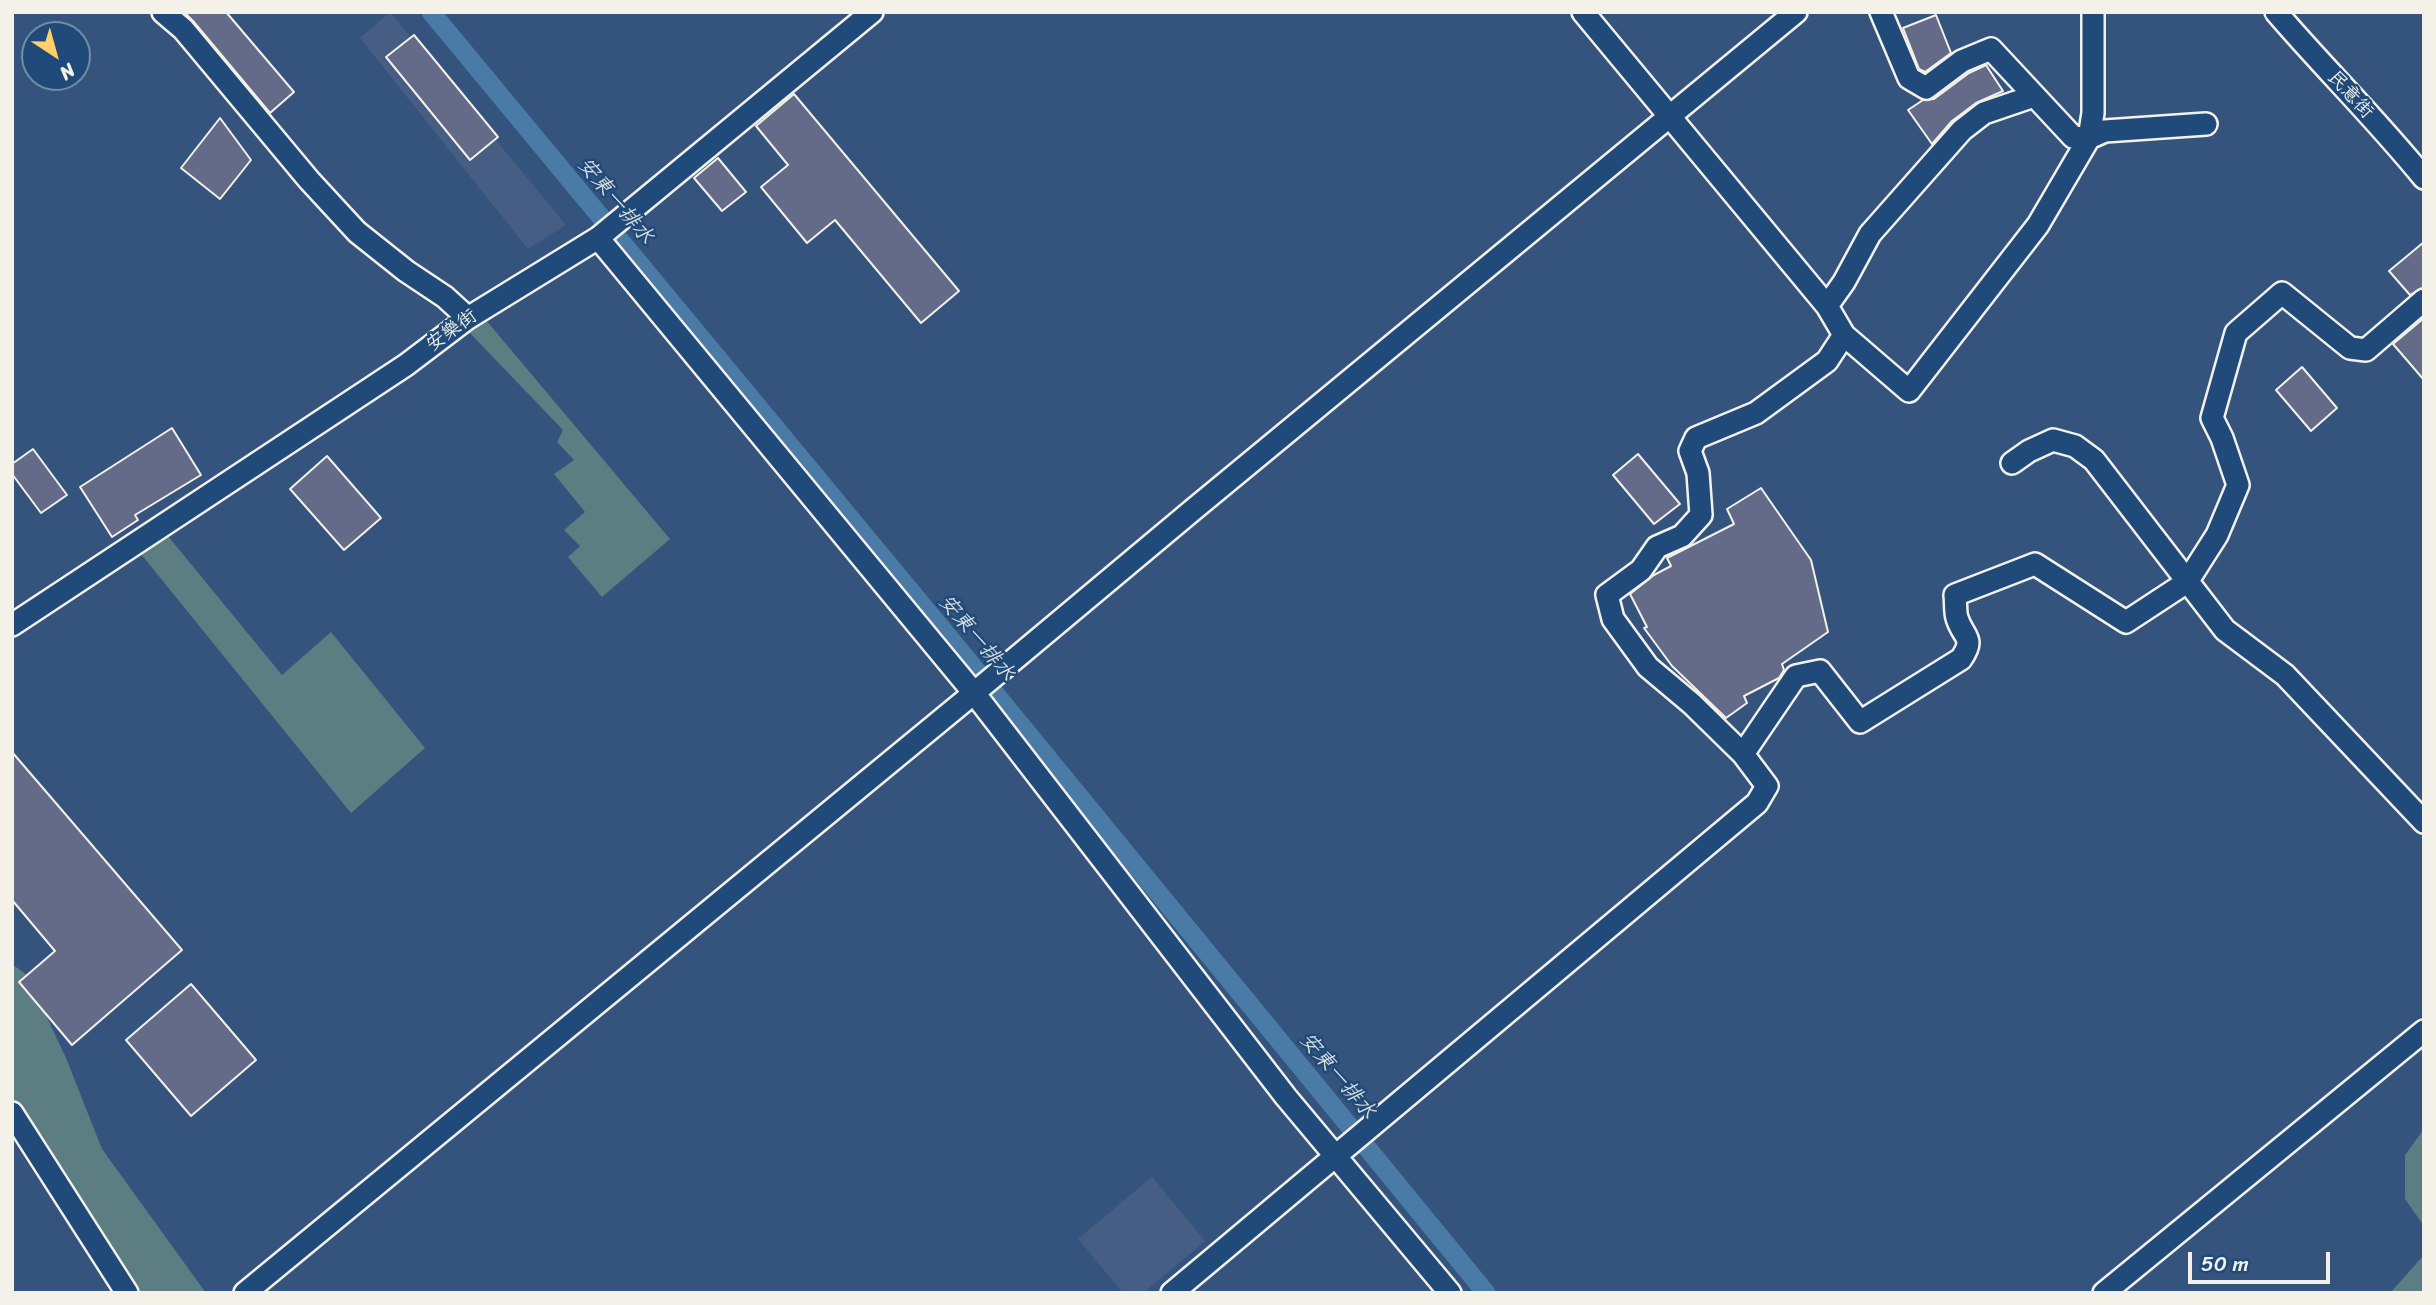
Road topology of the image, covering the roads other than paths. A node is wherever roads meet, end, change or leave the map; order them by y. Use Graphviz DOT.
graph roads {
  1 [pos="163,12"];
  2 [pos="872,12"];
  3 [pos="1583,12"];
  4 [pos="1796,12"];
  5 [pos="1881,12"];
  6 [pos="2093,12"];
  7 [pos="2276,12"];
  8 [pos="2034,96"];
  9 [pos="1671,116"];
  10 [pos="2206,124"];
  11 [pos="2089,138"];
  12 [pos="2424,178"];
  13 [pos="598,238"];
  14 [pos="2424,300"];
  15 [pos="1827,306"];
  16 [pos="468,318"];
  17 [pos="1844,335"];
  18 [pos="2011,463"];
  19 [pos="2187,582"];
  20 [pos="12,625"];
  21 [pos="974,694"];
  22 [pos="1743,754"];
  23 [pos="2424,822"];
  24 [pos="2424,1031"];
  25 [pos="12,1112"];
  26 [pos="1336,1157"];
  27 [pos="127,1293"];
  28 [pos="245,1293"];
  29 [pos="1172,1293"];
  30 [pos="1450,1293"];
  31 [pos="2104,1293"];
  1 -- 16 [label="street"];
  2 -- 13 [label="street, 安樂街"];
  3 -- 9 [label="street"];
  4 -- 9 [label="street"];
  5 -- 8 [label="street"];
  6 -- 11 [label="street"];
  7 -- 12 [label="street, 民意街"];
  8 -- 11 [label="street"];
  8 -- 15 [label="street"];
  9 -- 15 [label="street"];
  9 -- 21 [label="street"];
  10 -- 11 [label="street"];
  11 -- 17 [label="street"];
  13 -- 16 [label="street, 安樂街"];
  13 -- 21 [label="street"];
  14 -- 19 [label="street"];
  15 -- 17 [label="street"];
  16 -- 20 [label="street, 安樂街"];
  17 -- 22 [label="street"];
  18 -- 19 [label="street"];
  19 -- 22 [label="street"];
  19 -- 23 [label="street"];
  21 -- 26 [label="street"];
  21 -- 28 [label="street"];
  22 -- 26 [label="street"];
  24 -- 31 [label="street"];
  25 -- 27 [label="street"];
  26 -- 29 [label="street"];
  26 -- 30 [label="street"];
}
